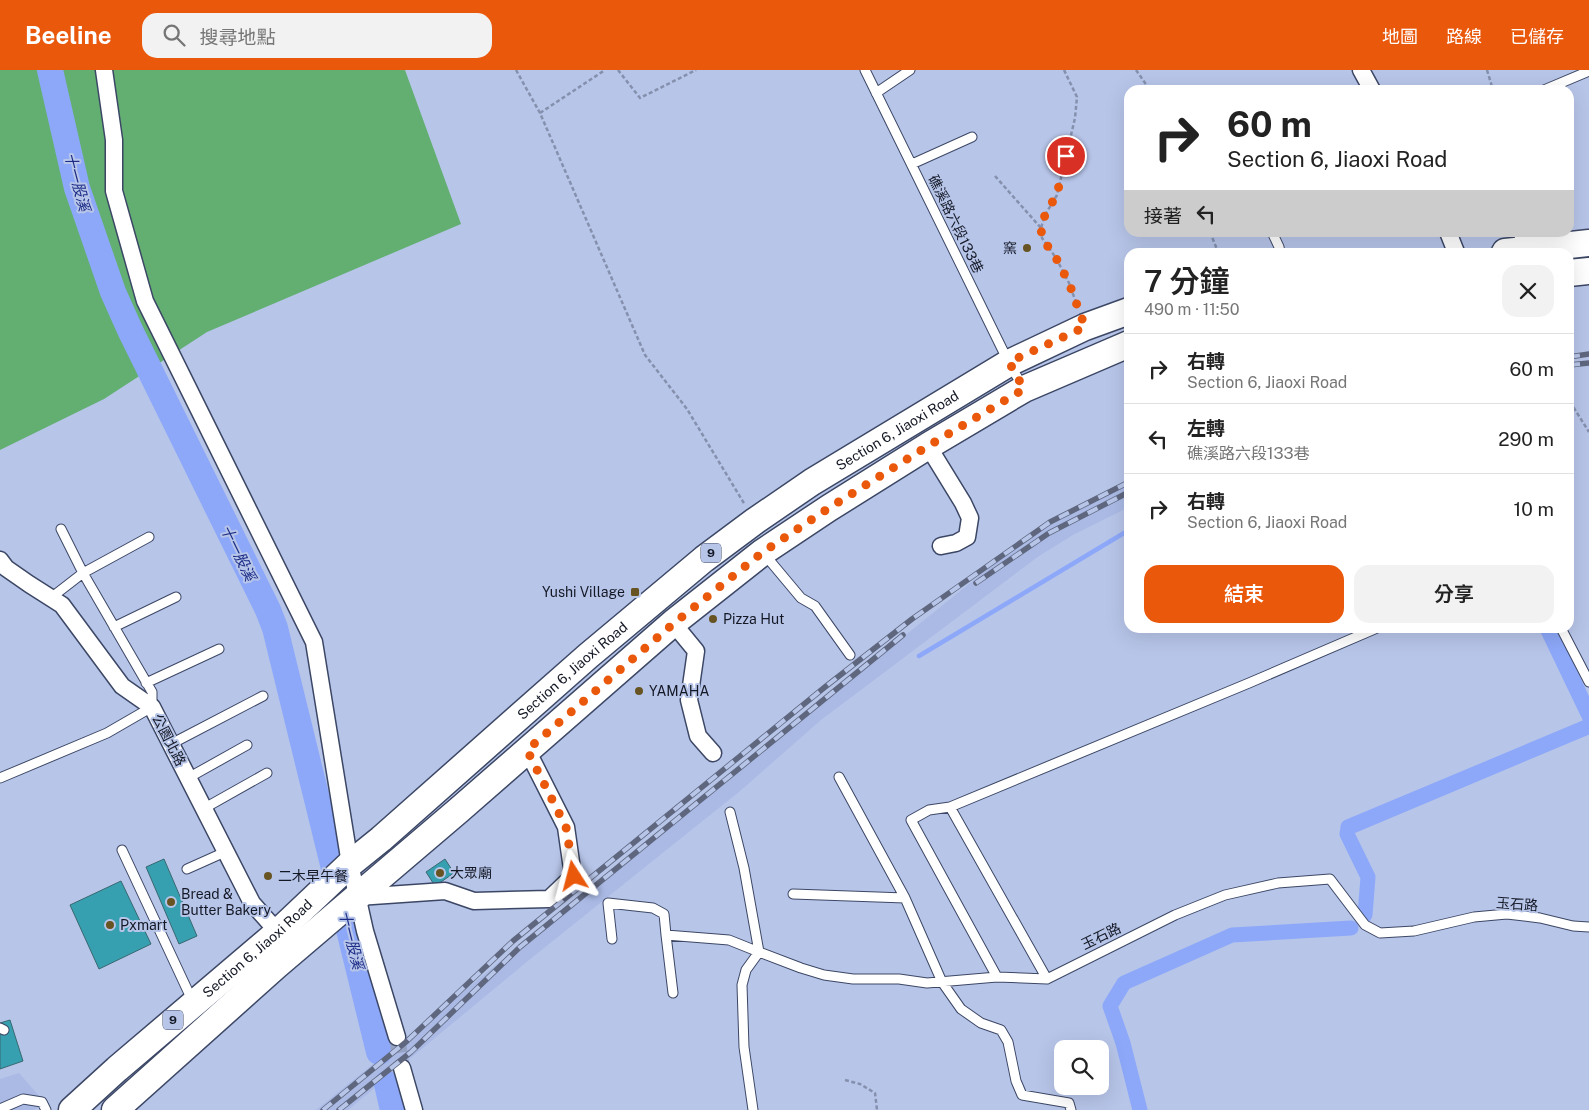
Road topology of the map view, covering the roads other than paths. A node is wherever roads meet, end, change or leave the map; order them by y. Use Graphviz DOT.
graph roads {
  1 [pos="104,70"];
  2 [pos="865,70"];
  3 [pos="910,70"];
  4 [pos="1361,70"];
  5 [pos="1589,71"];
  6 [pos="1369,85"];
  7 [pos="1556,85"];
  8 [pos="876,93"];
  9 [pos="972,137"];
  10 [pos="912,164"];
  11 [pos="1589,243"];
  12 [pos="1518,247"];
  13 [pos="1589,271"];
  14 [pos="1574,272"];
  15 [pos="1124,313"];
  16 [pos="1124,346"];
  17 [pos="1009,362"];
  18 [pos="1024,389"];
  19 [pos="928,446"];
  20 [pos="61,529"];
  21 [pos="149,537"];
  22 [pos="941,546"];
  23 [pos="763,552"];
  24 [pos="0,560"];
  25 [pos="83,573"];
  26 [pos="52,597"];
  27 [pos="176,597"];
  28 [pos="673,624"];
  29 [pos="114,627"];
  30 [pos="1366,633"];
  31 [pos="1564,633"];
  32 [pos="219,649"];
  33 [pos="850,655"];
  34 [pos="1589,682"];
  35 [pos="146,683"];
  36 [pos="263,696"];
  37 [pos="152,707"];
  38 [pos="171,744"];
  39 [pos="247,746"];
  40 [pos="527,750"];
  41 [pos="713,753"];
  42 [pos="267,773"];
  43 [pos="0,778"];
  44 [pos="188,778"];
  45 [pos="839,778"];
  46 [pos="950,807"];
  47 [pos="203,809"];
  48 [pos="730,812"];
  49 [pos="122,850"];
  50 [pos="225,852"];
  51 [pos="348,867"];
  52 [pos="188,869"];
  53 [pos="793,894"];
  54 [pos="905,898"];
  55 [pos="348,906"];
  56 [pos="1589,927"];
  57 [pos="666,935"];
  58 [pos="612,939"];
  59 [pos="286,942"];
  60 [pos="758,952"];
  61 [pos="997,977"];
  62 [pos="1047,979"];
  63 [pos="942,982"];
  64 [pos="672,993"];
  65 [pos="194,1003"];
  66 [pos="397,1037"];
  67 [pos="402,1068"];
  68 [pos="0,1109"];
  69 [pos="46,1110"];
  70 [pos="72,1110"];
  71 [pos="115,1110"];
  72 [pos="414,1110"];
  73 [pos="753,1110"];
  74 [pos="1071,1110"];
  1 -- 51 [label="street"];
  2 -- 8 [label="lane, 礁溪路六段133巷"];
  3 -- 8 [label="lane"];
  4 -- 6 [label="street"];
  5 -- 7 [label="lane"];
  8 -- 10 [label="lane, 礁溪路六段133巷"];
  9 -- 10 [label="lane"];
  10 -- 17 [label="lane, 礁溪路六段133巷"];
  11 -- 12 [label="main road"];
  13 -- 14 [label="main road"];
  15 -- 17 [label="main road, Section 6, Jiaoxi Road / 9"];
  16 -- 18 [label="main road, Section 6, Jiaoxi Road / 9"];
  17 -- 18 [label="lane, 礁溪路六段133巷"];
  17 -- 51 [label="main road, Section 6, Jiaoxi Road / 9"];
  18 -- 19 [label="main road, Section 6, Jiaoxi Road / 9"];
  19 -- 22 [label="street"];
  19 -- 23 [label="main road, Section 6, Jiaoxi Road / 9"];
  20 -- 25 [label="lane"];
  21 -- 25 [label="lane"];
  23 -- 28 [label="main road, Section 6, Jiaoxi Road / 9"];
  23 -- 33 [label="lane"];
  24 -- 26 [label="street, 公園北路"];
  25 -- 26 [label="lane"];
  25 -- 29 [label="lane"];
  26 -- 37 [label="street, 公園北路"];
  27 -- 29 [label="lane"];
  28 -- 40 [label="main road, Section 6, Jiaoxi Road / 9"];
  28 -- 41 [label="street"];
  29 -- 35 [label="lane"];
  30 -- 46 [label="lane"];
  31 -- 34 [label="lane"];
  32 -- 35 [label="lane"];
  35 -- 37 [label="lane"];
  36 -- 38 [label="lane"];
  37 -- 38 [label="street, 公園北路"];
  37 -- 43 [label="lane"];
  38 -- 44 [label="street, 公園北路"];
  39 -- 44 [label="lane"];
  40 -- 55 [label="main road, Section 6, Jiaoxi Road / 9"];
  40 -- 55 [label="street"];
  42 -- 47 [label="lane"];
  44 -- 47 [label="street, 公園北路"];
  45 -- 54 [label="lane"];
  46 -- 61 [label="lane"];
  46 -- 62 [label="lane"];
  47 -- 50 [label="street, 公園北路"];
  48 -- 60 [label="lane"];
  49 -- 65 [label="lane"];
  50 -- 52 [label="lane"];
  50 -- 59 [label="street, 公園北路"];
  51 -- 55 [label="street"];
  51 -- 59 [label="main road, Section 6, Jiaoxi Road / 9"];
  53 -- 54 [label="lane"];
  54 -- 63 [label="lane"];
  55 -- 59 [label="main road, Section 6, Jiaoxi Road / 9"];
  55 -- 66 [label="street"];
  56 -- 62 [label="lane, 玉石路"];
  57 -- 58 [label="lane"];
  57 -- 60 [label="lane, 玉石路"];
  57 -- 64 [label="lane"];
  59 -- 65 [label="main road, Section 6, Jiaoxi Road / 9"];
  59 -- 71 [label="main road, Section 6, Jiaoxi Road / 9"];
  60 -- 63 [label="lane, 玉石路"];
  60 -- 73 [label="lane"];
  61 -- 62 [label="lane, 玉石路"];
  61 -- 63 [label="lane, 玉石路"];
  63 -- 74 [label="lane"];
  65 -- 70 [label="main road, Section 6, Jiaoxi Road / 9"];
  67 -- 72 [label="street"];
  68 -- 69 [label="lane"];
}
